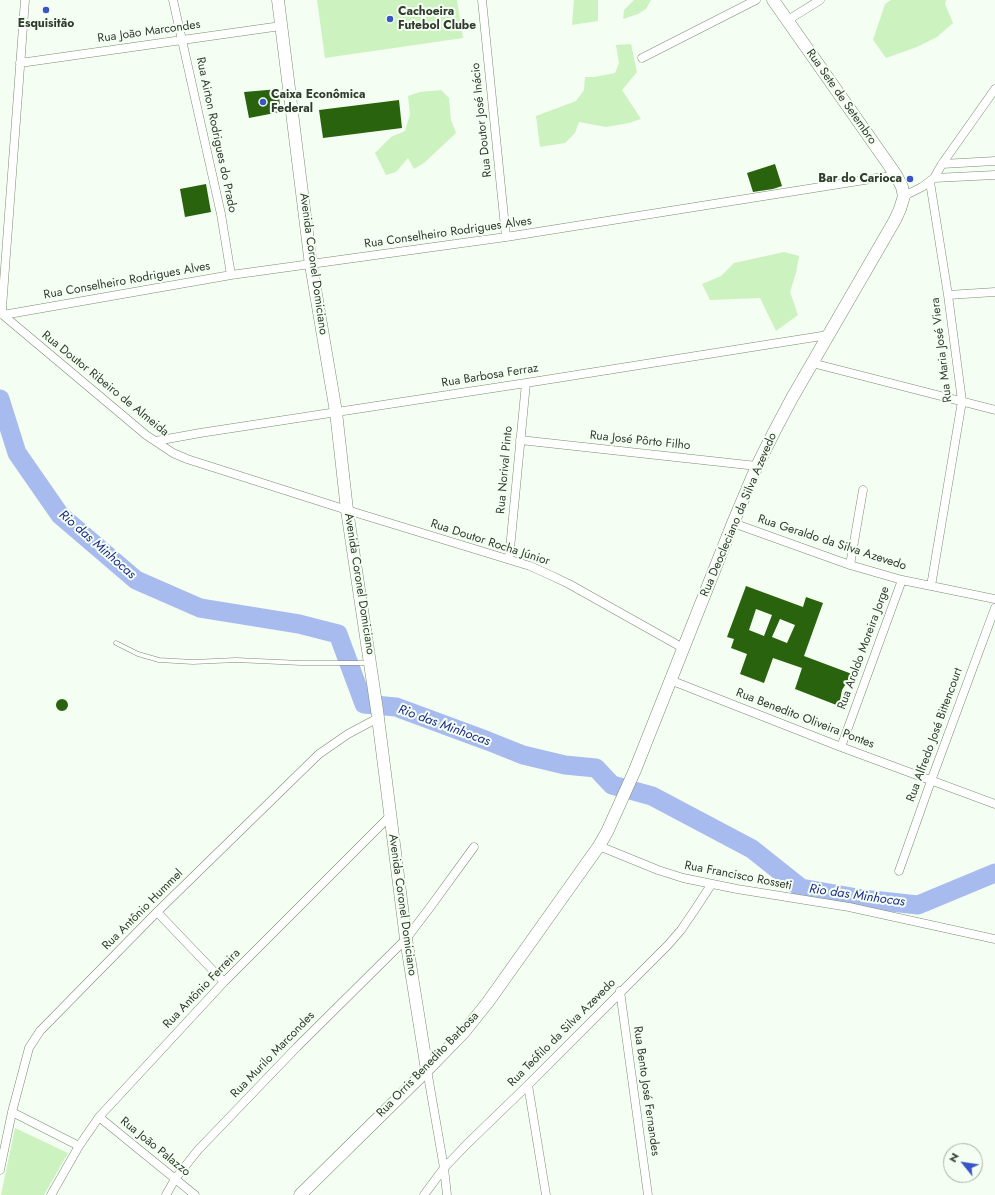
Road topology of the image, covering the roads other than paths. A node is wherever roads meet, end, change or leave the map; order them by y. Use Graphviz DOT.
graph roads {
  1 [pos="25,0"];
  2 [pos="173,0"];
  3 [pos="278,0"];
  4 [pos="482,0"];
  5 [pos="756,0"];
  6 [pos="774,0"];
  7 [pos="820,0"];
  8 [pos="788,20"];
  9 [pos="281,26"];
  10 [pos="182,40"];
  11 [pos="642,58"];
  12 [pos="20,63"];
  13 [pos="995,89"];
  14 [pos="995,161"];
  15 [pos="942,164"];
  16 [pos="896,175"];
  17 [pos="995,175"];
  18 [pos="932,180"];
  19 [pos="904,196"];
  20 [pos="506,237"];
  21 [pos="311,265"];
  22 [pos="231,276"];
  23 [pos="995,292"];
  24 [pos="948,295"];
  25 [pos="3,315"];
  26 [pos="828,335"];
  27 [pos="812,363"];
  28 [pos="526,383"];
  29 [pos="962,401"];
  30 [pos="995,410"];
  31 [pos="336,412"];
  32 [pos="520,440"];
  33 [pos="156,442"];
  34 [pos="757,466"];
  35 [pos="863,490"];
  36 [pos="347,510"];
  37 [pos="733,523"];
  38 [pos="509,559"];
  39 [pos="850,565"];
  40 [pos="902,580"];
  41 [pos="931,586"];
  42 [pos="995,599"];
  43 [pos="995,608"];
  44 [pos="116,643"];
  45 [pos="683,648"];
  46 [pos="370,663"];
  47 [pos="670,680"];
  48 [pos="378,714"];
  49 [pos="841,746"];
  50 [pos="931,781"];
  51 [pos="995,804"];
  52 [pos="390,816"];
  53 [pos="599,846"];
  54 [pos="474,847"];
  55 [pos="899,871"];
  56 [pos="711,885"];
  57 [pos="157,912"];
  58 [pos="406,939"];
  59 [pos="995,939"];
  60 [pos="224,982"];
  61 [pos="620,991"];
  62 [pos="427,1070"];
  63 [pos="528,1085"];
  64 [pos="12,1112"];
  65 [pos="99,1116"];
  66 [pos="78,1146"];
  67 [pos="444,1168"];
  68 [pos="0,1170"];
  69 [pos="175,1179"];
  70 [pos="51,1195"];
  71 [pos="166,1195"];
  72 [pos="195,1195"];
  73 [pos="300,1195"];
  74 [pos="424,1195"];
  75 [pos="447,1195"];
  76 [pos="546,1195"];
  77 [pos="648,1195"];
  1 -- 12 [label="street"];
  2 -- 10 [label="street, Rua Airton Rodrigues do Prado"];
  3 -- 9 [label="main road, Avenida Coronel Domiciano"];
  4 -- 20 [label="street, Rua Doutor José Inácio"];
  5 -- 11 [label="street"];
  6 -- 8 [label="main road, Rua Sete de Setembro"];
  7 -- 8 [label="street"];
  8 -- 16 [label="main road, Rua Sete de Setembro"];
  9 -- 10 [label="street, Rua João Marcondes"];
  9 -- 21 [label="main road, Avenida Coronel Domiciano"];
  10 -- 12 [label="street, Rua João Marcondes"];
  10 -- 22 [label="street, Rua Airton Rodrigues do Prado"];
  12 -- 25 [label="street"];
  13 -- 15 [label="street"];
  14 -- 15 [label="street"];
  15 -- 18 [label="street"];
  16 -- 19 [label="main road, Rua Sete de Setembro"];
  16 -- 20 [label="street, Rua Conselheiro Rodrigues Alves"];
  17 -- 18 [label="street"];
  18 -- 19 [label="street"];
  18 -- 24 [label="street, Rua Maria José Viera"];
  19 -- 26 [label="main road, Rua Deocleciano da Silva Azevedo"];
  20 -- 21 [label="street, Rua Conselheiro Rodrigues Alves"];
  21 -- 22 [label="street, Rua Conselheiro Rodrigues Alves"];
  21 -- 31 [label="main road, Avenida Coronel Domiciano"];
  22 -- 25 [label="street, Rua Conselheiro Rodrigues Alves"];
  23 -- 24 [label="street"];
  24 -- 29 [label="street, Rua Maria José Viera"];
  25 -- 33 [label="street, Rua Doutor Ribeiro de Almeida"];
  26 -- 27 [label="main road, Rua Deocleciano da Silva Azevedo"];
  26 -- 28 [label="street, Rua Barbosa Ferraz"];
  27 -- 29 [label="street"];
  27 -- 34 [label="main road, Rua Deocleciano da Silva Azevedo"];
  28 -- 31 [label="street, Rua Barbosa Ferraz"];
  28 -- 32 [label="street, Rua Norival Pinto"];
  29 -- 30 [label="street"];
  29 -- 41 [label="street, Rua Maria José Viera"];
  31 -- 33 [label="street, Rua Barbosa Ferraz"];
  31 -- 36 [label="main road, Avenida Coronel Domiciano"];
  32 -- 34 [label="street, Rua José Pôrto Filho"];
  32 -- 38 [label="street, Rua Norival Pinto"];
  33 -- 36 [label="street, Rua Doutor Ribeiro de Almeida"];
  34 -- 37 [label="main road, Rua Deocleciano da Silva Azevedo"];
  35 -- 39 [label="street"];
  36 -- 38 [label="street, Rua Doutor Rocha Júnior"];
  36 -- 46 [label="main road, Avenida Coronel Domiciano"];
  37 -- 39 [label="street, Rua Geraldo da Silva Azevedo"];
  37 -- 45 [label="main road, Rua Deocleciano da Silva Azevedo"];
  38 -- 45 [label="street, Rua Doutor Rocha Júnior"];
  39 -- 40 [label="street, Rua Geraldo da Silva Azevedo"];
  40 -- 41 [label="street, Rua Geraldo da Silva Azevedo"];
  40 -- 49 [label="street, Rua Aroldo Moreira Jorge"];
  41 -- 42 [label="street, Rua Geraldo da Silva Azevedo"];
  43 -- 50 [label="street, Rua Alfredo José Bittencourt"];
  44 -- 46 [label="lane"];
  45 -- 47 [label="main road, Rua Deocleciano da Silva Azevedo"];
  46 -- 48 [label="main road, Avenida Coronel Domiciano"];
  47 -- 49 [label="street, Rua Benedito Oliveira Pontes"];
  47 -- 53 [label="main road, Rua Deocleciano da Silva Azevedo"];
  48 -- 52 [label="main road, Avenida Coronel Domiciano"];
  48 -- 57 [label="street, Rua Antônio Hummel"];
  49 -- 50 [label="street, Rua Benedito Oliveira Pontes"];
  50 -- 51 [label="street, Rua Benedito Oliveira Pontes"];
  50 -- 55 [label="street, Rua Alfredo José Bittencourt"];
  52 -- 58 [label="main road, Avenida Coronel Domiciano"];
  52 -- 60 [label="street, Rua Antônio Ferreira"];
  53 -- 56 [label="street, Rua Francisco Rosseti"];
  53 -- 62 [label="main road, Rua Orris Benedito Barbosa"];
  54 -- 58 [label="street, Rua Murilo Marcondes"];
  56 -- 59 [label="street, Rua Francisco Rosseti"];
  56 -- 61 [label="street, Rua Teófilo da Silva Azevedo"];
  57 -- 60 [label="street"];
  57 -- 64 [label="street, Rua Antônio Hummel"];
  58 -- 62 [label="main road, Avenida Coronel Domiciano"];
  58 -- 69 [label="street, Rua Murilo Marcondes"];
  60 -- 65 [label="street, Rua Antônio Ferreira"];
  61 -- 63 [label="street, Rua Teófilo da Silva Azevedo"];
  61 -- 77 [label="street, Rua Bento José Fernandes"];
  62 -- 67 [label="street, Avenida Coronel Domiciano"];
  62 -- 73 [label="main road, Rua Orris Benedito Barbosa"];
  63 -- 67 [label="street, Rua Teófilo da Silva Azevedo"];
  63 -- 76 [label="street"];
  64 -- 66 [label="street"];
  64 -- 68 [label="street, Rua Antônio Hummel"];
  65 -- 66 [label="street, Rua Antônio Ferreira"];
  65 -- 69 [label="street, Rua João Palazzo"];
  66 -- 70 [label="street, Rua Antônio Ferreira"];
  67 -- 74 [label="street, Rua Teófilo da Silva Azevedo"];
  67 -- 75 [label="street, Avenida Coronel Domiciano"];
  69 -- 71 [label="street, Rua Murilo Marcondes"];
  69 -- 72 [label="street, Rua João Palazzo"];
}
